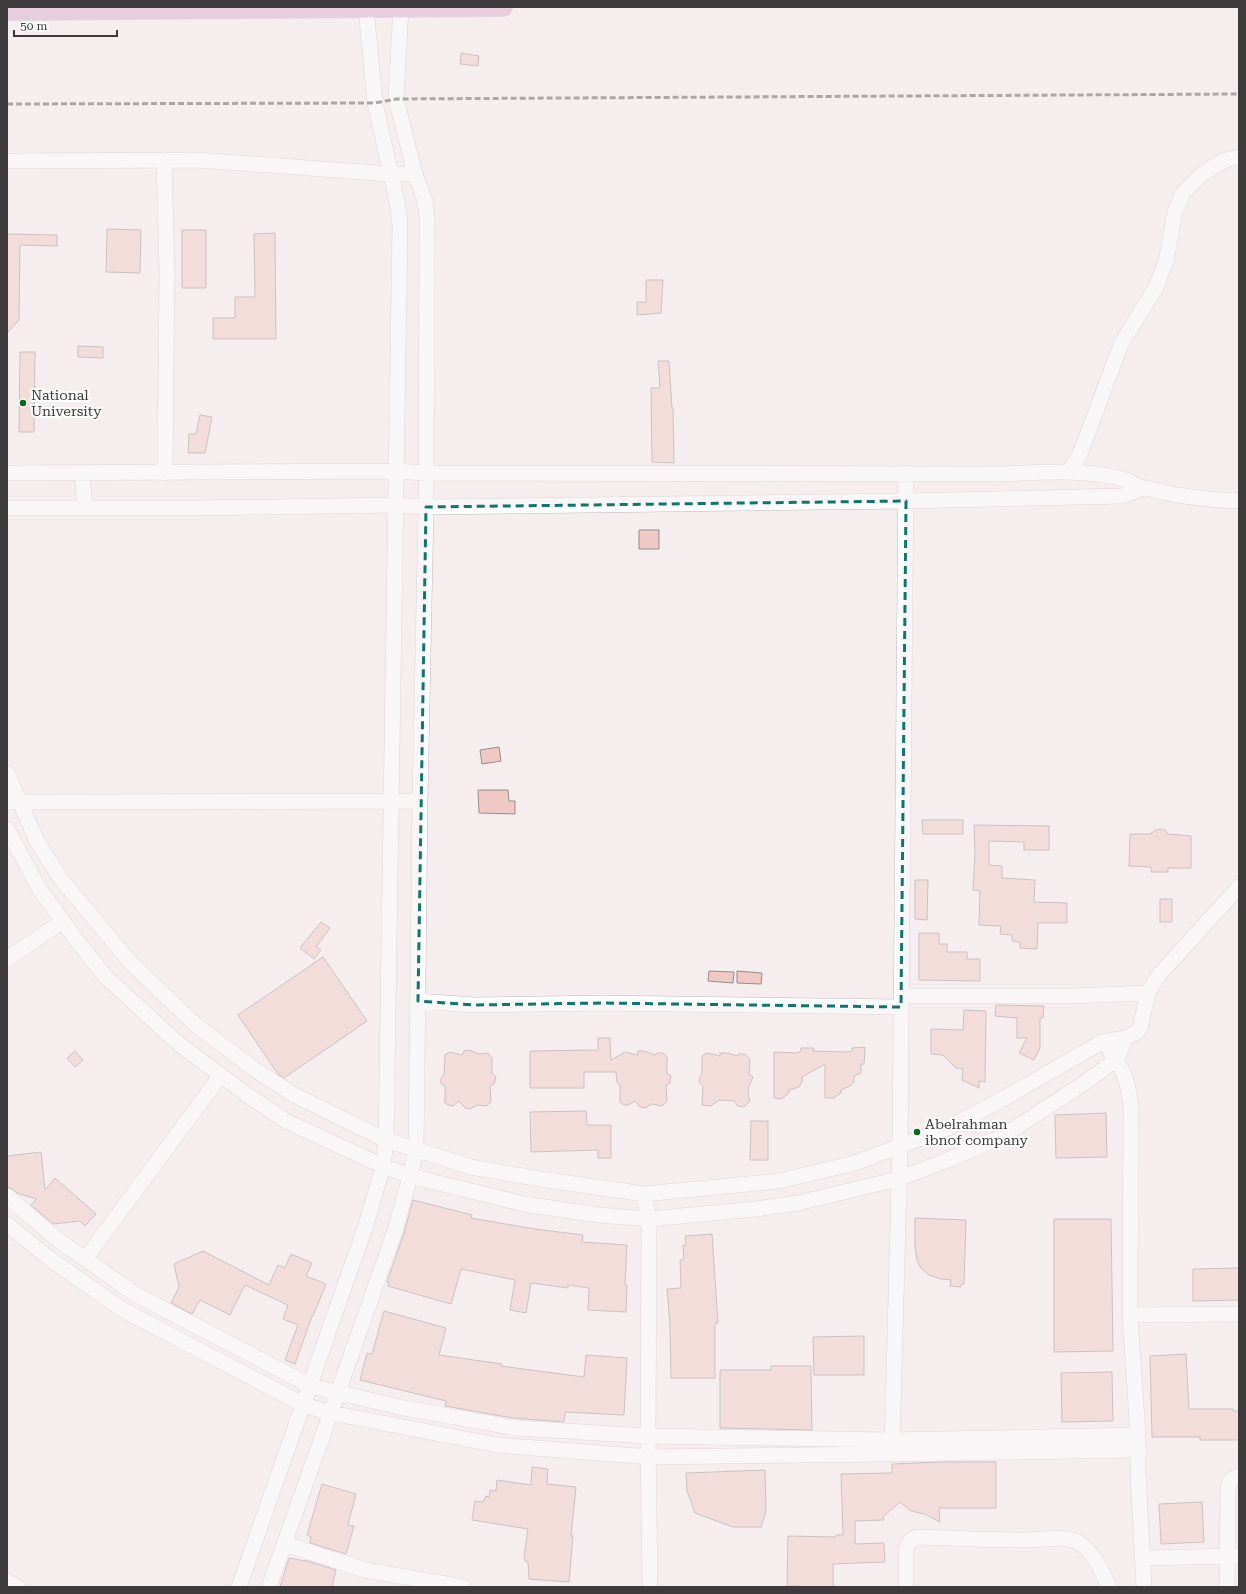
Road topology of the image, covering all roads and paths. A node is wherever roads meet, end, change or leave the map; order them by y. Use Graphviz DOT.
graph roads {
  1 [pos="401,7"];
  2 [pos="503,7"];
  3 [pos="366,8"];
  4 [pos="7,11"];
  5 [pos="1239,157"];
  6 [pos="164,160"];
  7 [pos="7,161"];
  8 [pos="390,174"];
  9 [pos="415,174"];
  10 [pos="396,471"];
  11 [pos="1069,472"];
  12 [pos="7,473"];
  13 [pos="82,473"];
  14 [pos="165,473"];
  15 [pos="426,473"];
  16 [pos="906,473"];
  17 [pos="1144,488"];
  18 [pos="906,501"];
  19 [pos="1239,501"];
  20 [pos="396,505"];
  21 [pos="426,507"];
  22 [pos="7,508"];
  23 [pos="85,508"];
  24 [pos="7,773"];
  25 [pos="390,800"];
  26 [pos="420,801"];
  27 [pos="13,802"];
  28 [pos="7,829"];
  29 [pos="1239,887"];
  30 [pos="63,921"];
  31 [pos="7,959"];
  32 [pos="1148,993"];
  33 [pos="418,1001"];
  34 [pos="901,1001"];
  35 [pos="1126,1038"];
  36 [pos="1102,1042"];
  37 [pos="1117,1059"];
  38 [pos="221,1075"];
  39 [pos="386,1140"];
  40 [pos="900,1147"];
  41 [pos="416,1150"];
  42 [pos="383,1166"];
  43 [pos="410,1176"];
  44 [pos="898,1179"];
  45 [pos="644,1194"];
  46 [pos="7,1196"];
  47 [pos="649,1219"];
  48 [pos="7,1224"];
  49 [pos="85,1259"];
  50 [pos="1239,1314"];
  51 [pos="1130,1315"];
  52 [pos="310,1386"];
  53 [pos="338,1392"];
  54 [pos="304,1405"];
  55 [pos="331,1412"];
  56 [pos="648,1436"];
  57 [pos="1139,1442"];
  58 [pos="892,1447"];
  59 [pos="649,1457"];
  60 [pos="1239,1476"];
  61 [pos="285,1544"];
  62 [pos="1233,1556"];
  63 [pos="1142,1558"];
  64 [pos="7,1581"];
  65 [pos="18,1587"];
  66 [pos="239,1587"];
  67 [pos="270,1587"];
  68 [pos="463,1587"];
  69 [pos="650,1587"];
  70 [pos="906,1587"];
  71 [pos="1109,1587"];
  72 [pos="1144,1587"];
  73 [pos="1227,1587"];
  1 -- 2 [label="main road"];
  1 -- 3 [label="main road"];
  1 -- 9 [label="street"];
  3 -- 4 [label="main road"];
  3 -- 8 [label="street"];
  5 -- 11 [label="street"];
  6 -- 7 [label="street"];
  6 -- 8 [label="street"];
  6 -- 14 [label="street"];
  8 -- 9 [label="street"];
  8 -- 10 [label="street"];
  9 -- 15 [label="street"];
  10 -- 14 [label="street"];
  10 -- 15 [label="street"];
  10 -- 20 [label="street"];
  11 -- 16 [label="street"];
  11 -- 17 [label="street"];
  12 -- 13 [label="street"];
  13 -- 14 [label="street"];
  13 -- 23 [label="street"];
  15 -- 16 [label="street"];
  15 -- 21 [label="street"];
  16 -- 18 [label="street"];
  17 -- 18 [label="street"];
  17 -- 19 [label="street"];
  18 -- 21 [label="street"];
  18 -- 34 [label="street"];
  20 -- 21 [label="street"];
  20 -- 23 [label="street"];
  20 -- 25 [label="street"];
  21 -- 26 [label="street"];
  22 -- 23 [label="street"];
  24 -- 27 [label="street"];
  25 -- 26 [label="street"];
  25 -- 27 [label="street"];
  25 -- 39 [label="street"];
  26 -- 33 [label="street"];
  27 -- 39 [label="street"];
  28 -- 30 [label="street"];
  29 -- 32 [label="street"];
  30 -- 31 [label="street"];
  30 -- 38 [label="street"];
  32 -- 34 [label="street"];
  32 -- 35 [label="street"];
  33 -- 34 [label="street"];
  33 -- 41 [label="street"];
  34 -- 40 [label="street"];
  35 -- 36 [label="street"];
  35 -- 37 [label="street"];
  36 -- 37 [label="street"];
  36 -- 40 [label="street"];
  37 -- 44 [label="street"];
  37 -- 51 [label="street"];
  38 -- 42 [label="street"];
  38 -- 49 [label="street"];
  39 -- 41 [label="street"];
  39 -- 42 [label="street"];
  40 -- 44 [label="street"];
  40 -- 45 [label="street"];
  41 -- 43 [label="street"];
  41 -- 45 [label="street"];
  42 -- 43 [label="street"];
  42 -- 52 [label="street"];
  43 -- 47 [label="street"];
  43 -- 53 [label="street"];
  44 -- 47 [label="street"];
  44 -- 58 [label="street"];
  45 -- 47 [label="street"];
  46 -- 49 [label="street"];
  47 -- 56 [label="street"];
  48 -- 54 [label="street"];
  49 -- 52 [label="street"];
  50 -- 51 [label="street"];
  51 -- 57 [label="street"];
  52 -- 53 [label="street"];
  52 -- 54 [label="street"];
  53 -- 55 [label="street"];
  53 -- 56 [label="street"];
  54 -- 55 [label="street"];
  54 -- 66 [label="street"];
  55 -- 59 [label="street"];
  55 -- 61 [label="street"];
  56 -- 58 [label="street"];
  56 -- 59 [label="street"];
  57 -- 58 [label="street"];
  57 -- 63 [label="street"];
  58 -- 59 [label="street"];
  59 -- 69 [label="street"];
  60 -- 62 [label="street"];
  61 -- 67 [label="street"];
  61 -- 68 [label="street"];
  62 -- 63 [label="street"];
  62 -- 73 [label="street"];
  63 -- 72 [label="street"];
  64 -- 65 [label="street"];
  70 -- 71 [label="street"];
}
